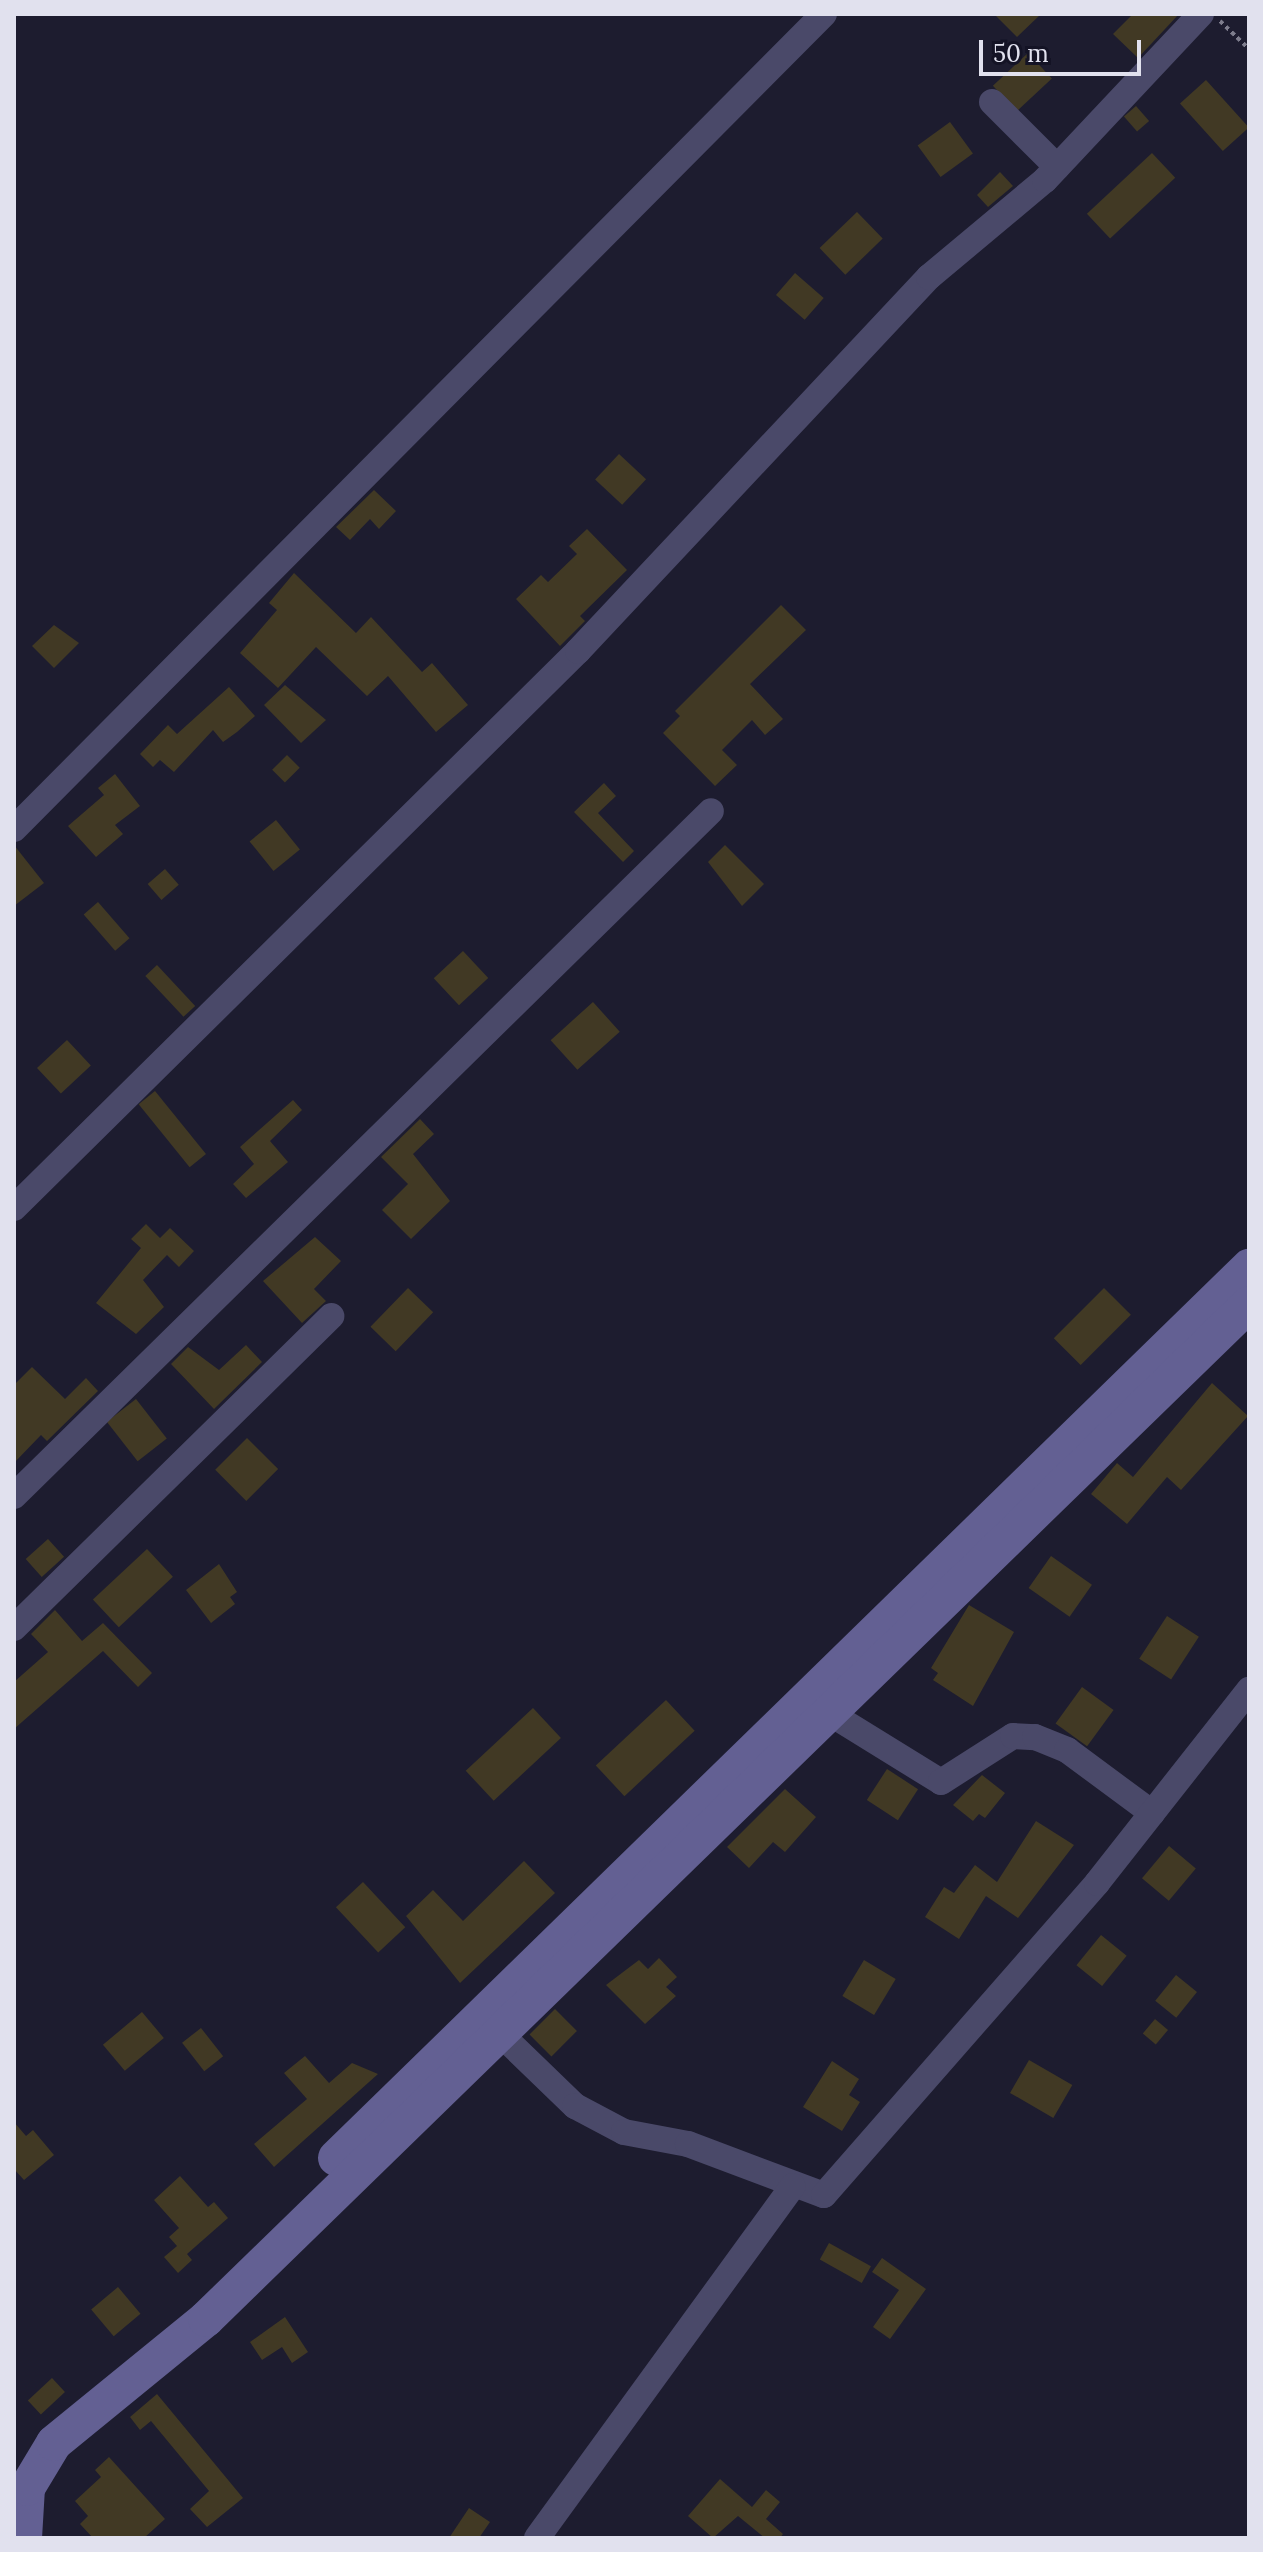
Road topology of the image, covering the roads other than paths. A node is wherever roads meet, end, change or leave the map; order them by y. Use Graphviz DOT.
graph roads {
  1 [pos="824,14"];
  2 [pos="1201,14"];
  3 [pos="992,102"];
  4 [pos="1057,167"];
  5 [pos="711,811"];
  6 [pos="14,829"];
  7 [pos="14,1208"];
  8 [pos="1249,1267"];
  9 [pos="1249,1304"];
  10 [pos="332,1316"];
  11 [pos="14,1496"];
  12 [pos="14,1628"];
  13 [pos="1249,1690"];
  14 [pos="831,1714"];
  15 [pos="1152,1813"];
  16 [pos="490,2024"];
  17 [pos="793,2186"];
  18 [pos="21,2535"];
  19 [pos="537,2538"];
  1 -- 6 [label="street"];
  2 -- 4 [label="street"];
  3 -- 4 [label="street"];
  4 -- 7 [label="street"];
  5 -- 11 [label="street"];
  8 -- 16 [label="main road"];
  9 -- 14 [label="main road"];
  10 -- 12 [label="street"];
  13 -- 15 [label="street"];
  14 -- 15 [label="street"];
  14 -- 16 [label="main road"];
  15 -- 17 [label="street"];
  16 -- 17 [label="street"];
  16 -- 18 [label="main road"];
  17 -- 19 [label="street"];
}
